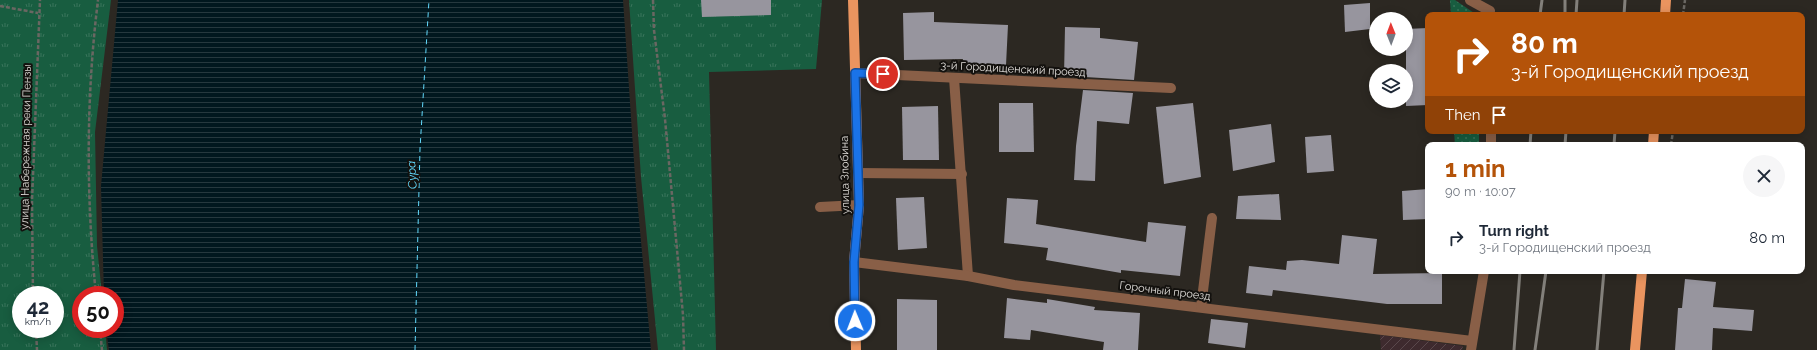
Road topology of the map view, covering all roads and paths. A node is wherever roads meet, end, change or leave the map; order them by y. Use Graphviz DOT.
graph roads {
  1 [pos="40,0"];
  2 [pos="98,0"];
  3 [pos="653,0"];
  4 [pos="853,0"];
  5 [pos="1470,0"];
  6 [pos="1493,0"];
  7 [pos="1666,0"];
  8 [pos="1685,0"];
  9 [pos="0,6"];
  10 [pos="1488,12"];
  11 [pos="1490,12"];
  12 [pos="1665,12"];
  13 [pos="1684,12"];
  14 [pos="38,13"];
  15 [pos="855,73"];
  16 [pos="954,78"];
  17 [pos="1171,88"];
  18 [pos="858,173"];
  19 [pos="962,174"];
  20 [pos="859,205"];
  21 [pos="820,207"];
  22 [pos="1212,218"];
  23 [pos="854,262"];
  24 [pos="1484,274"];
  25 [pos="1642,274"];
  26 [pos="968,276"];
  27 [pos="33,286"];
  28 [pos="95,286"];
  29 [pos="1201,307"];
  30 [pos="36,338"];
  31 [pos="101,338"];
  32 [pos="1472,346"];
  33 [pos="37,350"];
  34 [pos="102,350"];
  35 [pos="684,350"];
  36 [pos="856,350"];
  37 [pos="1635,350"];
  1 -- 14 [label="path, улица Набережная реки Пензы"];
  2 -- 28 [label="path"];
  3 -- 35 [label="path"];
  4 -- 15 [label="main road, улица Злобина"];
  5 -- 10 [label="street"];
  6 -- 11 [label="street"];
  7 -- 12 [label="main road"];
  8 -- 13 [label="path"];
  9 -- 14 [label="path"];
  14 -- 27 [label="path, улица Набережная реки Пензы"];
  15 -- 16 [label="street, 3-й Городищенский проезд"];
  15 -- 18 [label="main road, улица Злобина"];
  16 -- 17 [label="street, 3-й Городищенский проезд"];
  16 -- 19 [label="street"];
  18 -- 19 [label="street"];
  18 -- 20 [label="main road, улица Злобина"];
  19 -- 26 [label="street"];
  20 -- 21 [label="street"];
  20 -- 23 [label="main road, улица Злобина"];
  22 -- 29 [label="street"];
  23 -- 26 [label="street, Горочный проезд"];
  23 -- 36 [label="main road, улица Злобина"];
  24 -- 32 [label="street"];
  25 -- 37 [label="main road"];
  26 -- 29 [label="street, Горочный проезд"];
  29 -- 32 [label="street, Горочный проезд"];
  30 -- 33 [label="path"];
  31 -- 34 [label="path"];
}
